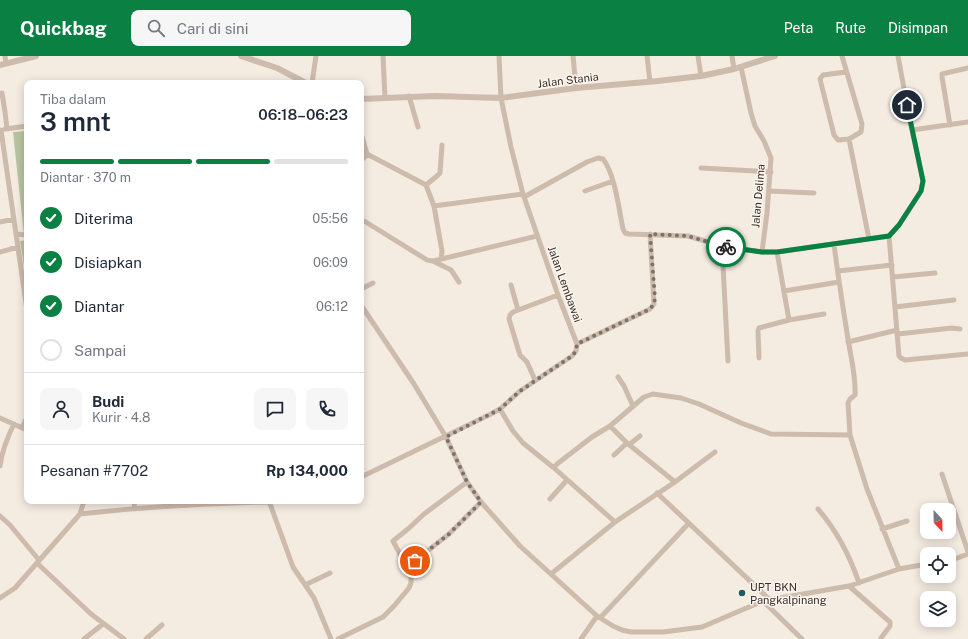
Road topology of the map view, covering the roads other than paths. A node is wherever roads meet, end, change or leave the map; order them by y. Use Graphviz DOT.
graph roads {
  1 [pos="5,56"];
  2 [pos="36,56"];
  3 [pos="241,56"];
  4 [pos="316,56"];
  5 [pos="383,56"];
  6 [pos="499,56"];
  7 [pos="573,56"];
  8 [pos="647,56"];
  9 [pos="698,56"];
  10 [pos="732,56"];
  11 [pos="775,56"];
  12 [pos="842,56"];
  13 [pos="898,56"];
  14 [pos="255,58"];
  15 [pos="3,64"];
  16 [pos="741,67"];
  17 [pos="968,68"];
  18 [pos="734,69"];
  19 [pos="846,72"];
  20 [pos="701,76"];
  21 [pos="300,80"];
  22 [pos="312,80"];
  23 [pos="650,82"];
  24 [pos="576,88"];
  25 [pos="2,93"];
  26 [pos="409,96"];
  27 [pos="385,98"];
  28 [pos="501,98"];
  29 [pos="364,99"];
  30 [pos="968,122"];
  31 [pos="950,125"];
  32 [pos="24,126"];
  33 [pos="418,127"];
  34 [pos="3,130"];
  35 [pos="912,130"];
  36 [pos="849,139"];
  37 [pos="364,144"];
  38 [pos="442,145"];
  39 [pos="367,154"];
  40 [pos="364,158"];
  41 [pos="701,168"];
  42 [pos="771,172"];
  43 [pos="612,181"];
  44 [pos="426,185"];
  45 [pos="585,191"];
  46 [pos="769,191"];
  47 [pos="814,193"];
  48 [pos="524,195"];
  49 [pos="434,206"];
  50 [pos="14,219"];
  51 [pos="364,221"];
  52 [pos="0,222"];
  53 [pos="16,234"];
  54 [pos="650,234"];
  55 [pos="24,235"];
  56 [pos="537,236"];
  57 [pos="889,236"];
  58 [pos="869,239"];
  59 [pos="834,244"];
  60 [pos="722,246"];
  61 [pos="18,247"];
  62 [pos="0,252"];
  63 [pos="762,252"];
  64 [pos="777,252"];
  65 [pos="441,258"];
  66 [pos="433,261"];
  67 [pos="892,265"];
  68 [pos="838,271"];
  69 [pos="935,273"];
  70 [pos="893,277"];
  71 [pos="459,282"];
  72 [pos="839,282"];
  73 [pos="372,283"];
  74 [pos="511,285"];
  75 [pos="364,287"];
  76 [pos="24,289"];
  77 [pos="784,291"];
  78 [pos="558,295"];
  79 [pos="954,300"];
  80 [pos="895,307"];
  81 [pos="364,310"];
  82 [pos="518,310"];
  83 [pos="824,314"];
  84 [pos="789,320"];
  85 [pos="960,329"];
  86 [pos="897,332"];
  87 [pos="848,342"];
  88 [pos="577,344"];
  89 [pos="968,354"];
  90 [pos="759,358"];
  91 [pos="728,361"];
  92 [pos="618,376"];
  93 [pos="535,380"];
  94 [pos="633,406"];
  95 [pos="500,409"];
  96 [pos="0,418"];
  97 [pos="14,424"];
  98 [pos="610,426"];
  99 [pos="24,429"];
  100 [pos="850,434"];
  101 [pos="640,436"];
  102 [pos="446,437"];
  103 [pos="629,444"];
  104 [pos="715,452"];
  105 [pos="614,455"];
  106 [pos="0,466"];
  107 [pos="554,468"];
  108 [pos="942,474"];
  109 [pos="364,476"];
  110 [pos="567,480"];
  111 [pos="467,482"];
  112 [pos="675,482"];
  113 [pos="657,493"];
  114 [pos="550,499"];
  115 [pos="481,502"];
  116 [pos="83,504"];
  117 [pos="135,504"];
  118 [pos="172,504"];
  119 [pos="272,504"];
  120 [pos="134,508"];
  121 [pos="818,509"];
  122 [pos="80,514"];
  123 [pos="0,516"];
  124 [pos="907,521"];
  125 [pos="615,522"];
  126 [pos="688,523"];
  127 [pos="882,529"];
  128 [pos="968,553"];
  129 [pos="956,558"];
  130 [pos="38,561"];
  131 [pos="920,565"];
  132 [pos="407,567"];
  133 [pos="899,569"];
  134 [pos="330,573"];
  135 [pos="551,574"];
  136 [pos="859,583"];
  137 [pos="305,585"];
  138 [pos="849,586"];
  139 [pos="0,598"];
  140 [pos="769,599"];
  141 [pos="763,601"];
  142 [pos="598,617"];
  143 [pos="103,624"];
  144 [pos="162,625"];
  145 [pos="880,638"];
  146 [pos="84,639"];
  147 [pos="124,639"];
  148 [pos="146,639"];
  149 [pos="331,639"];
  150 [pos="338,639"];
  151 [pos="581,639"];
  152 [pos="802,639"];
  1 -- 15 [label="street"];
  2 -- 15 [label="street"];
  3 -- 14 [label="street"];
  4 -- 22 [label="street"];
  5 -- 27 [label="street"];
  6 -- 28 [label="street, Jalan Lembawai"];
  7 -- 24 [label="street"];
  8 -- 23 [label="street"];
  9 -- 20 [label="street"];
  10 -- 18 [label="street"];
  11 -- 16 [label="street, Jalan Stania"];
  12 -- 19 [label="street"];
  13 -- 35 [label="street"];
  14 -- 21 [label="street"];
  16 -- 18 [label="street, Jalan Stania"];
  16 -- 42 [label="street, Jalan Delima"];
  17 -- 31 [label="street"];
  18 -- 20 [label="street, Jalan Stania"];
  19 -- 36 [label="street"];
  19 -- 36 [label="street"];
  20 -- 23 [label="street, Jalan Stania"];
  23 -- 24 [label="street, Jalan Stania"];
  24 -- 28 [label="street, Jalan Stania"];
  25 -- 34 [label="street"];
  26 -- 27 [label="street, Jalan Stania"];
  26 -- 28 [label="street, Jalan Stania"];
  26 -- 33 [label="street"];
  27 -- 29 [label="street, Jalan Stania"];
  28 -- 48 [label="street, Jalan Lembawai"];
  30 -- 31 [label="street"];
  31 -- 35 [label="street"];
  32 -- 34 [label="street"];
  34 -- 50 [label="street"];
  35 -- 57 [label="street"];
  36 -- 58 [label="street"];
  37 -- 39 [label="street"];
  38 -- 44 [label="street"];
  39 -- 40 [label="street"];
  39 -- 44 [label="street"];
  41 -- 42 [label="street"];
  42 -- 46 [label="street, Jalan Delima"];
  43 -- 45 [label="street"];
  43 -- 48 [label="street"];
  43 -- 54 [label="street"];
  44 -- 49 [label="street"];
  46 -- 47 [label="street"];
  46 -- 63 [label="street, Jalan Delima"];
  48 -- 49 [label="street"];
  48 -- 56 [label="street, Jalan Lembawai"];
  49 -- 65 [label="street"];
  50 -- 52 [label="street"];
  50 -- 53 [label="street"];
  51 -- 66 [label="street"];
  53 -- 55 [label="street"];
  53 -- 61 [label="street"];
  54 -- 60 [label="street"];
  54 -- 88 [label="street"];
  56 -- 65 [label="street"];
  56 -- 78 [label="street, Jalan Lembawai"];
  57 -- 58 [label="street"];
  57 -- 67 [label="street"];
  58 -- 59 [label="street"];
  59 -- 64 [label="street"];
  59 -- 68 [label="street"];
  60 -- 63 [label="street"];
  60 -- 91 [label="street"];
  61 -- 62 [label="street"];
  61 -- 76 [label="street"];
  63 -- 64 [label="street"];
  64 -- 77 [label="street"];
  65 -- 66 [label="street"];
  66 -- 71 [label="street"];
  67 -- 68 [label="street"];
  67 -- 70 [label="street"];
  68 -- 72 [label="street"];
  69 -- 70 [label="street"];
  70 -- 80 [label="street"];
  72 -- 77 [label="street"];
  72 -- 87 [label="street"];
  73 -- 75 [label="street"];
  74 -- 82 [label="street"];
  77 -- 84 [label="street"];
  78 -- 82 [label="street"];
  78 -- 88 [label="street, Jalan Lembawai"];
  79 -- 80 [label="street"];
  80 -- 86 [label="street"];
  81 -- 102 [label="street"];
  82 -- 93 [label="street"];
  83 -- 84 [label="street"];
  84 -- 90 [label="street"];
  85 -- 86 [label="street"];
  86 -- 87 [label="street"];
  86 -- 89 [label="street"];
  87 -- 100 [label="street"];
  88 -- 93 [label="street"];
  92 -- 94 [label="street"];
  93 -- 95 [label="street"];
  94 -- 98 [label="street"];
  94 -- 100 [label="street"];
  95 -- 102 [label="street"];
  95 -- 107 [label="street"];
  96 -- 97 [label="street"];
  97 -- 99 [label="street"];
  97 -- 106 [label="street"];
  98 -- 103 [label="street"];
  98 -- 107 [label="street"];
  100 -- 127 [label="street"];
  101 -- 103 [label="street"];
  102 -- 109 [label="street"];
  102 -- 111 [label="street"];
  103 -- 105 [label="street"];
  103 -- 112 [label="street"];
  104 -- 112 [label="street"];
  107 -- 110 [label="street"];
  108 -- 128 [label="street"];
  110 -- 114 [label="street"];
  110 -- 125 [label="street"];
  111 -- 115 [label="street"];
  111 -- 132 [label="street"];
  112 -- 113 [label="street"];
  113 -- 125 [label="street"];
  113 -- 126 [label="street"];
  115 -- 132 [label="street"];
  115 -- 135 [label="street"];
  116 -- 122 [label="street"];
  117 -- 120 [label="street"];
  118 -- 120 [label="street"];
  119 -- 137 [label="street"];
  120 -- 122 [label="street"];
  121 -- 136 [label="street"];
  122 -- 130 [label="street"];
  123 -- 130 [label="street"];
  124 -- 127 [label="street"];
  125 -- 135 [label="street"];
  126 -- 140 [label="street"];
  126 -- 142 [label="street"];
  127 -- 133 [label="street"];
  128 -- 129 [label="street"];
  130 -- 139 [label="street"];
  130 -- 143 [label="street"];
  131 -- 133 [label="street"];
  132 -- 150 [label="street"];
  133 -- 136 [label="street"];
  134 -- 137 [label="street"];
  135 -- 142 [label="street"];
  136 -- 138 [label="street"];
  137 -- 149 [label="street"];
  138 -- 140 [label="street"];
  138 -- 145 [label="street"];
  140 -- 141 [label="street"];
  141 -- 142 [label="street"];
  141 -- 152 [label="street"];
  142 -- 151 [label="street"];
  143 -- 146 [label="street"];
  143 -- 147 [label="street"];
  144 -- 148 [label="street"];
}
